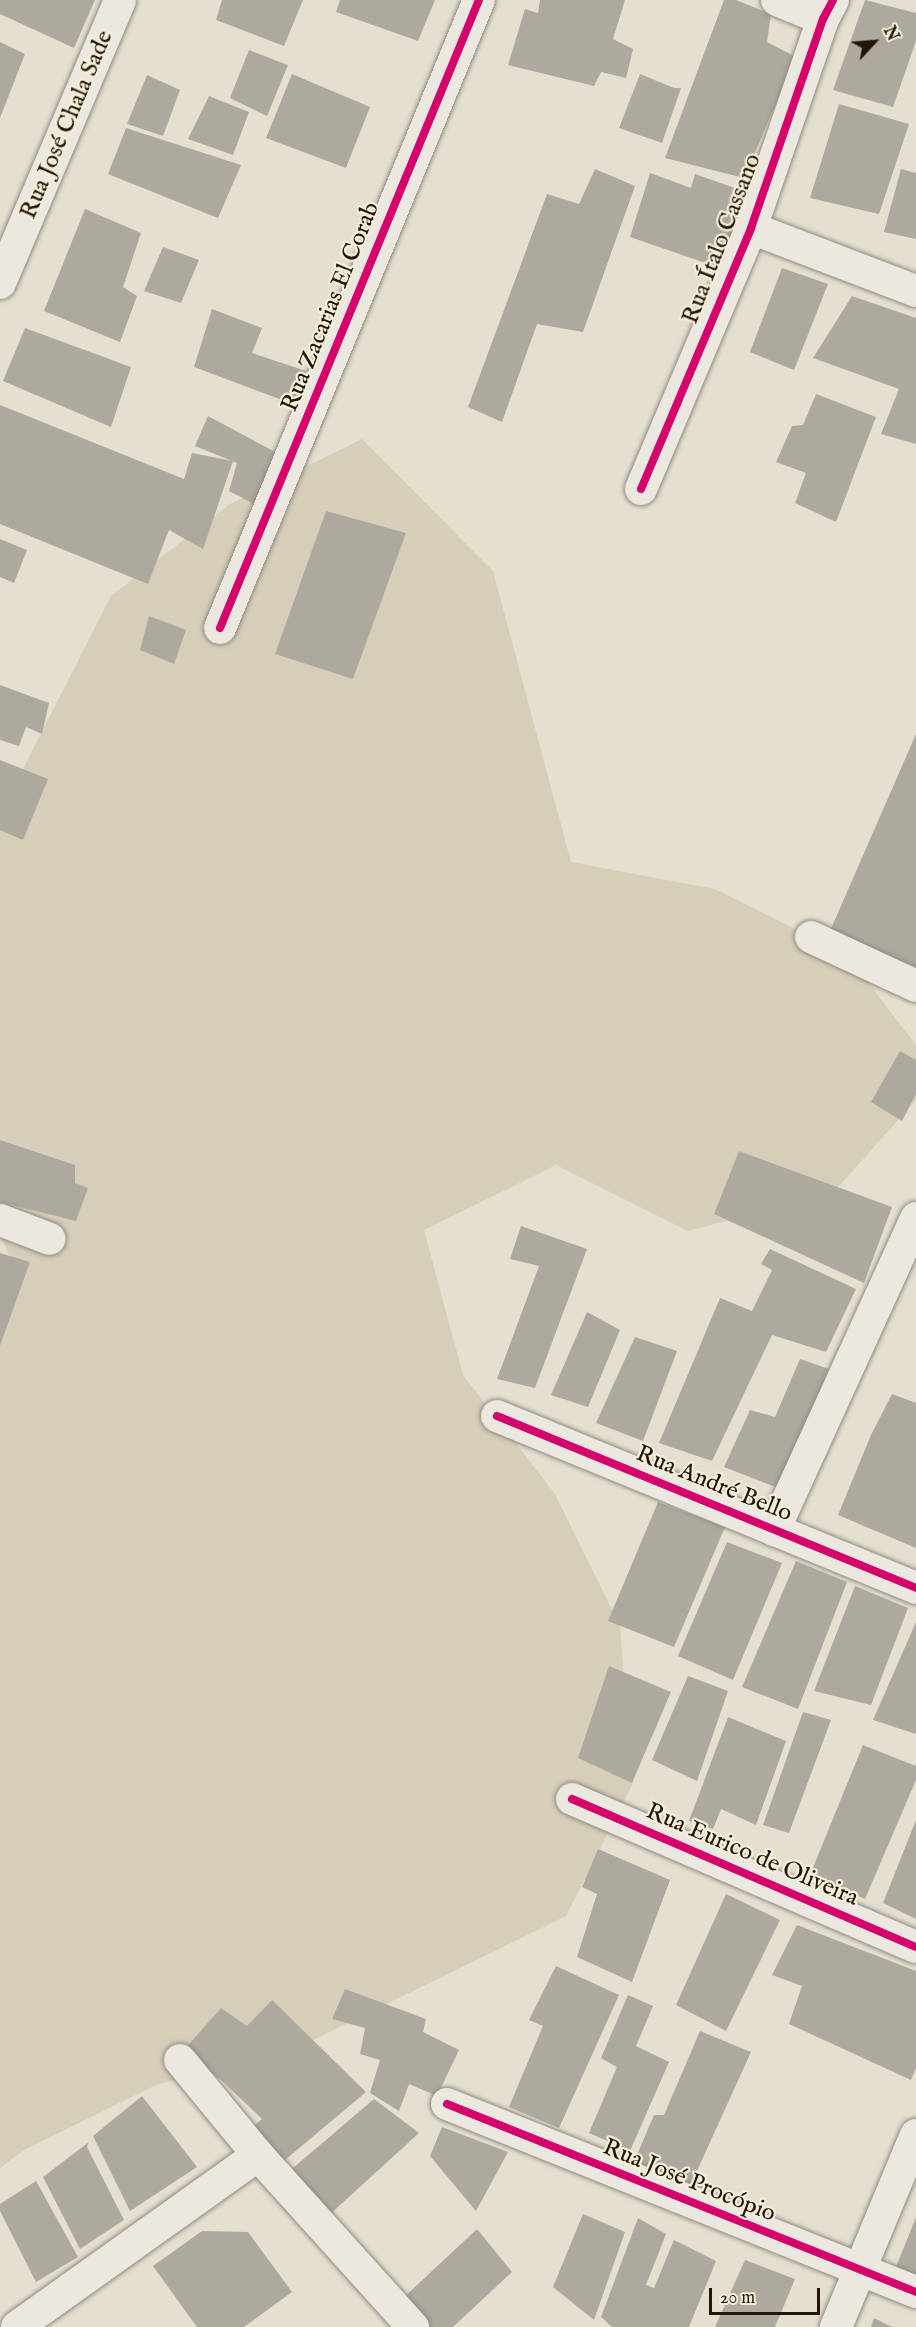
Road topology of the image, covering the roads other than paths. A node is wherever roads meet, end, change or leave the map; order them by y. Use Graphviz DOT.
graph roads {
  1 [pos="120,0"];
  2 [pos="479,0"];
  3 [pos="777,0"];
  4 [pos="828,10"];
  5 [pos="751,228"];
  6 [pos="0,283"];
  7 [pos="916,291"];
  8 [pos="640,489"];
  9 [pos="220,628"];
  10 [pos="811,937"];
  11 [pos="916,986"];
  12 [pos="916,1218"];
  13 [pos="0,1220"];
  14 [pos="50,1239"];
  15 [pos="496,1416"];
  16 [pos="774,1530"];
  17 [pos="916,1588"];
  18 [pos="572,1799"];
  19 [pos="916,1947"];
  20 [pos="180,2060"];
  21 [pos="447,2104"];
  22 [pos="916,2134"];
  23 [pos="258,2155"];
  24 [pos="859,2270"];
  25 [pos="916,2292"];
  26 [pos="17,2327"];
  27 [pos="413,2327"];
  28 [pos="836,2327"];
  1 -- 6 [label="street, Rua José Chala Sade"];
  2 -- 9 [label="street, Rua Zacarias El Corab"];
  3 -- 4 [label="street"];
  4 -- 5 [label="street, Rua Ítalo Cassano"];
  5 -- 7 [label="street"];
  5 -- 8 [label="street, Rua Ítalo Cassano"];
  10 -- 11 [label="street"];
  12 -- 16 [label="street"];
  13 -- 14 [label="street"];
  15 -- 16 [label="street, Rua André Bello"];
  16 -- 17 [label="street, Rua André Bello"];
  18 -- 19 [label="street, Rua Eurico de Oliveira"];
  20 -- 23 [label="street"];
  21 -- 24 [label="street, Rua José Procópio"];
  22 -- 24 [label="street"];
  23 -- 26 [label="street"];
  23 -- 27 [label="street"];
  24 -- 25 [label="street, Rua José Procópio"];
  24 -- 28 [label="street"];
}
